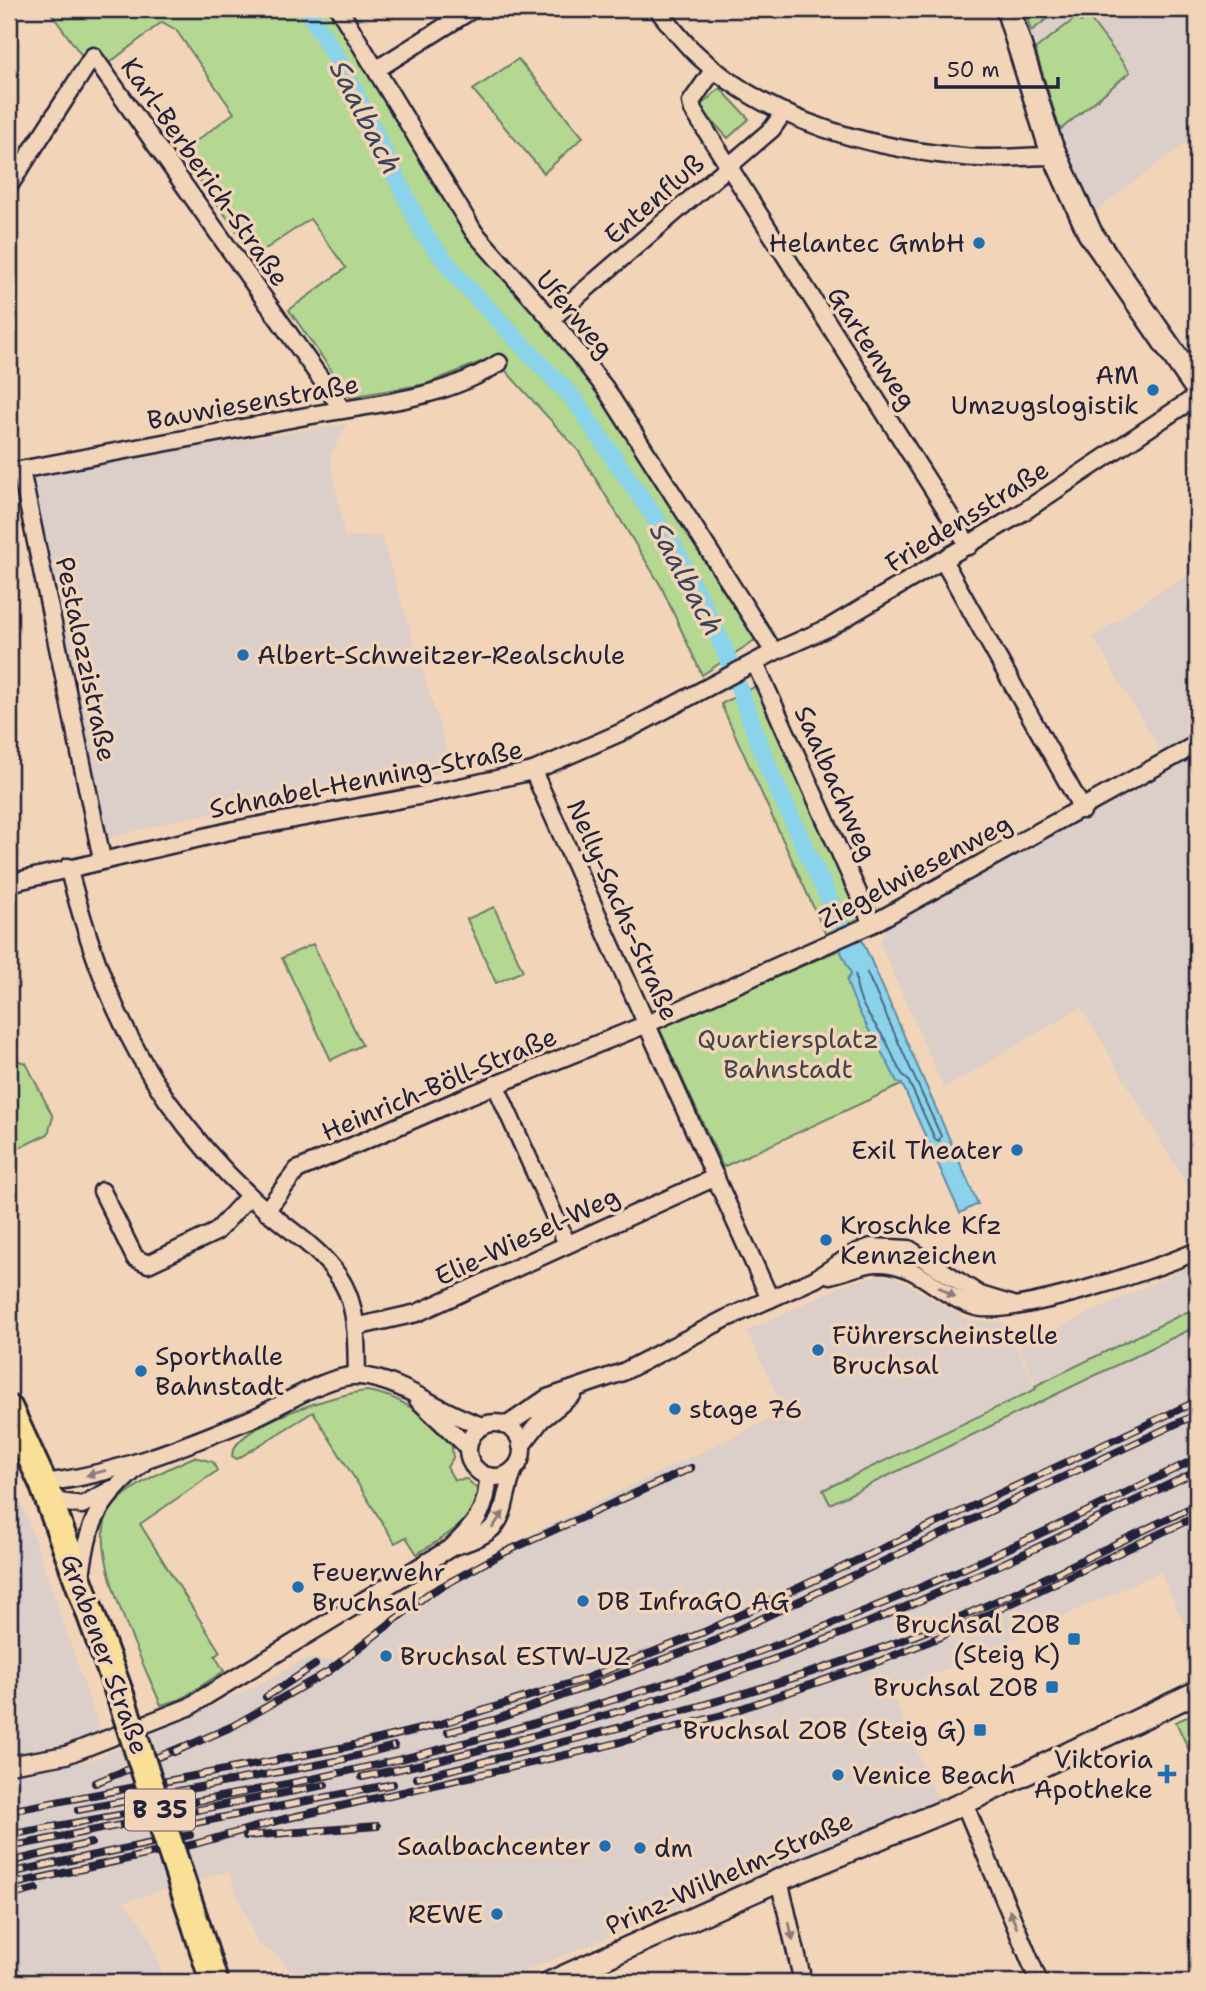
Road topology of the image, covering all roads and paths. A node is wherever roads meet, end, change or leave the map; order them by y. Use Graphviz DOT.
graph roads {
  1 [pos="340,9"];
  2 [pos="473,9"];
  3 [pos="657,9"];
  4 [pos="1008,9"];
  5 [pos="377,69"];
  6 [pos="714,69"];
  7 [pos="784,112"];
  8 [pos="1055,156"];
  9 [pos="729,167"];
  10 [pos="9,186"];
  11 [pos="551,320"];
  12 [pos="499,363"];
  13 [pos="1197,387"];
  14 [pos="1197,396"];
  15 [pos="342,409"];
  16 [pos="15,471"];
  17 [pos="970,546"];
  18 [pos="944,562"];
  19 [pos="774,652"];
  20 [pos="750,665"];
  21 [pos="1197,744"];
  22 [pos="533,771"];
  23 [pos="1083,810"];
  24 [pos="102,859"];
  25 [pos="68,867"];
  26 [pos="9,883"];
  27 [pos="870,925"];
  28 [pos="647,1024"];
  29 [pos="495,1084"];
  30 [pos="716,1177"];
  31 [pos="102,1191"];
  32 [pos="249,1196"];
  33 [pos="266,1211"];
  34 [pos="567,1244"];
  35 [pos="1197,1251"];
  36 [pos="770,1299"];
  37 [pos="355,1327"];
  38 [pos="356,1376"];
  39 [pos="580,1388"];
  40 [pos="414,1395"];
  41 [pos="9,1409"];
  42 [pos="483,1426"];
  43 [pos="506,1426"];
  44 [pos="521,1446"];
  45 [pos="468,1447"];
  46 [pos="148,1459"];
  47 [pos="514,1469"];
  48 [pos="488,1476"];
  49 [pos="43,1483"];
  50 [pos="116,1487"];
  51 [pos="452,1546"];
  52 [pos="80,1584"];
  53 [pos="1197,1692"];
  54 [pos="9,1765"];
  55 [pos="964,1803"];
  56 [pos="779,1880"];
  57 [pos="214,1982"];
  58 [pos="551,1982"];
  59 [pos="803,1982"];
  60 [pos="1039,1982"];
  1 -- 5 [label="street, Uferweg"];
  2 -- 5 [label="street"];
  3 -- 6 [label="street"];
  4 -- 8 [label="main road"];
  5 -- 11 [label="street, Uferweg"];
  6 -- 7 [label="street"];
  6 -- 9 [label="street, Gartenweg"];
  7 -- 8 [label="street"];
  7 -- 9 [label="street, Entenfluß"];
  8 -- 13 [label="main road"];
  9 -- 11 [label="street, Entenfluß"];
  9 -- 17 [label="street, Gartenweg"];
  10 -- 15 [label="street, Karl-Berberich-Straße"];
  11 -- 19 [label="street, Uferweg"];
  12 -- 15 [label="street, Bauwiesenstraße"];
  14 -- 17 [label="street, Friedensstraße"];
  15 -- 16 [label="street, Bauwiesenstraße"];
  16 -- 24 [label="street, Pestalozzistraße"];
  17 -- 18 [label="street, Friedensstraße"];
  18 -- 19 [label="street, Friedensstraße"];
  18 -- 23 [label="street"];
  19 -- 20 [label="street, Friedensstraße"];
  20 -- 22 [label="street, Schnabel-Henning-Straße"];
  20 -- 27 [label="street, Saalbachweg"];
  21 -- 23 [label="street, Ziegelwiesenweg"];
  22 -- 24 [label="street, Schnabel-Henning-Straße"];
  22 -- 28 [label="street, Nelly-Sachs-Straße"];
  23 -- 27 [label="street, Ziegelwiesenweg"];
  24 -- 25 [label="street, Schnabel-Henning-Straße"];
  25 -- 26 [label="street, Schnabel-Henning-Straße"];
  25 -- 32 [label="street"];
  27 -- 28 [label="street, Ziegelwiesenweg"];
  28 -- 29 [label="street, Heinrich-Böll-Straße"];
  28 -- 30 [label="street, Nelly-Sachs-Straße"];
  29 -- 33 [label="street, Heinrich-Böll-Straße"];
  29 -- 34 [label="street"];
  30 -- 34 [label="street, Elie-Wiesel-Weg"];
  30 -- 36 [label="street, Nelly-Sachs-Straße"];
  31 -- 32 [label="street"];
  32 -- 33 [label="street"];
  33 -- 37 [label="street"];
  34 -- 37 [label="street, Elie-Wiesel-Weg"];
  35 -- 36 [label="street"];
  36 -- 39 [label="street"];
  37 -- 38 [label="street"];
  38 -- 40 [label="street"];
  38 -- 46 [label="street"];
  39 -- 43 [label="street"];
  39 -- 44 [label="street"];
  40 -- 42 [label="street"];
  40 -- 45 [label="street"];
  41 -- 49 [label="main road, Grabener Straße / B 35"];
  42 -- 43 [label="street"];
  42 -- 45 [label="street"];
  43 -- 44 [label="street"];
  44 -- 47 [label="street"];
  45 -- 48 [label="street"];
  46 -- 49 [label="street, one-way"];
  46 -- 50 [label="street"];
  47 -- 48 [label="street"];
  51 -- 47 [label="street, one-way"];
  48 -- 51 [label="street"];
  49 -- 50 [label="street"];
  49 -- 52 [label="main road, Grabener Straße / B 35"];
  50 -- 52 [label="street"];
  51 -- 54 [label="street"];
  52 -- 57 [label="main road, Grabener Straße / B 35, bridge"];
  53 -- 55 [label="street, Prinz-Wilhelm-Straße"];
  55 -- 56 [label="street, Prinz-Wilhelm-Straße"];
  60 -- 55 [label="street, one-way"];
  56 -- 58 [label="street, Prinz-Wilhelm-Straße"];
  56 -- 59 [label="street, one-way"];
}
